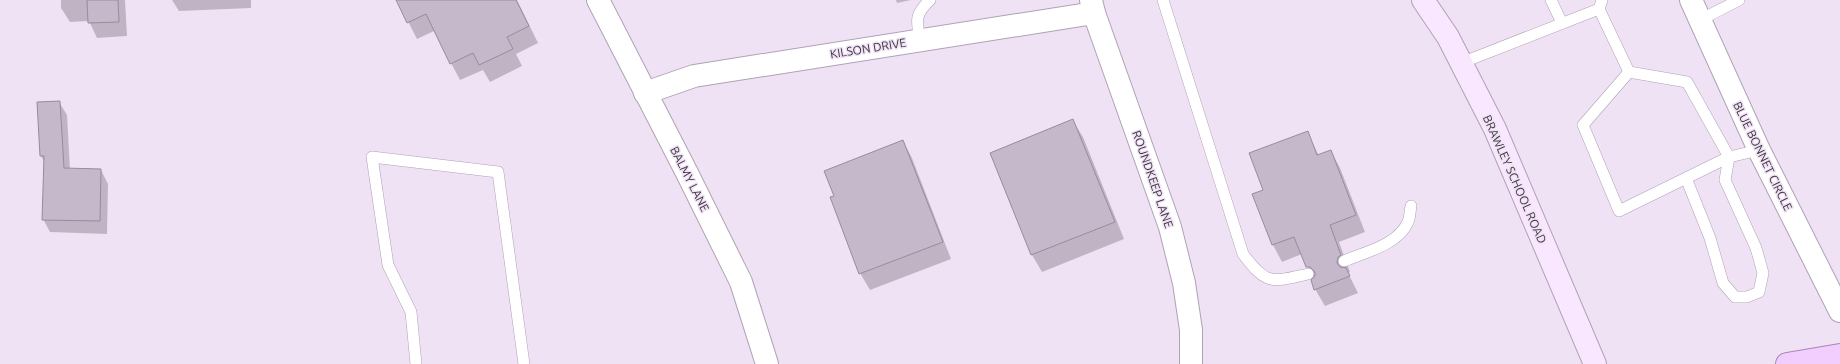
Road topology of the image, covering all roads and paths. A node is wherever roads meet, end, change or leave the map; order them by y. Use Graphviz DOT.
graph roads {
  1 [pos="598,0"];
  2 [pos="930,0"];
  3 [pos="1163,0"];
  4 [pos="1423,0"];
  5 [pos="1551,0"];
  6 [pos="1691,0"];
  7 [pos="1739,0"];
  8 [pos="1601,4"];
  9 [pos="1092,6"];
  10 [pos="1700,20"];
  11 [pos="1562,23"];
  12 [pos="920,40"];
  13 [pos="1461,63"];
  14 [pos="1629,72"];
  15 [pos="645,93"];
  16 [pos="1759,150"];
  17 [pos="1729,157"];
  18 [pos="1686,178"];
  19 [pos="1411,206"];
  20 [pos="1344,261"];
  21 [pos="1308,274"];
  22 [pos="1840,310"];
  23 [pos="1840,355"];
  24 [pos="416,364"];
  25 [pos="524,364"];
  26 [pos="767,364"];
  27 [pos="1191,364"];
  28 [pos="1595,364"];
  29 [pos="1788,364"];
  1 -- 15 [label="street, BALMY LANE"];
  2 -- 12 [label="lane"];
  3 -- 21 [label="lane"];
  4 -- 13 [label="main road, BRAWLEY SCHOOL ROAD"];
  5 -- 11 [label="lane"];
  6 -- 10 [label="street, BLUE BONNET CIRCLE"];
  7 -- 10 [label="lane"];
  8 -- 11 [label="lane"];
  8 -- 14 [label="lane"];
  9 -- 12 [label="street, KILSON DRIVE"];
  9 -- 27 [label="street, ROUNDKEEP LANE"];
  10 -- 16 [label="street, BLUE BONNET CIRCLE"];
  11 -- 13 [label="lane"];
  12 -- 15 [label="street, KILSON DRIVE"];
  13 -- 28 [label="main road, BRAWLEY SCHOOL ROAD"];
  14 -- 17 [label="lane"];
  14 -- 18 [label="lane"];
  15 -- 26 [label="street, BALMY LANE"];
  16 -- 17 [label="lane"];
  16 -- 22 [label="street, BLUE BONNET CIRCLE"];
  17 -- 18 [label="lane"];
  17 -- 18 [label="lane"];
  19 -- 20 [label="lane"];
  23 -- 29 [label="main road"];
  24 -- 25 [label="lane"];
}
